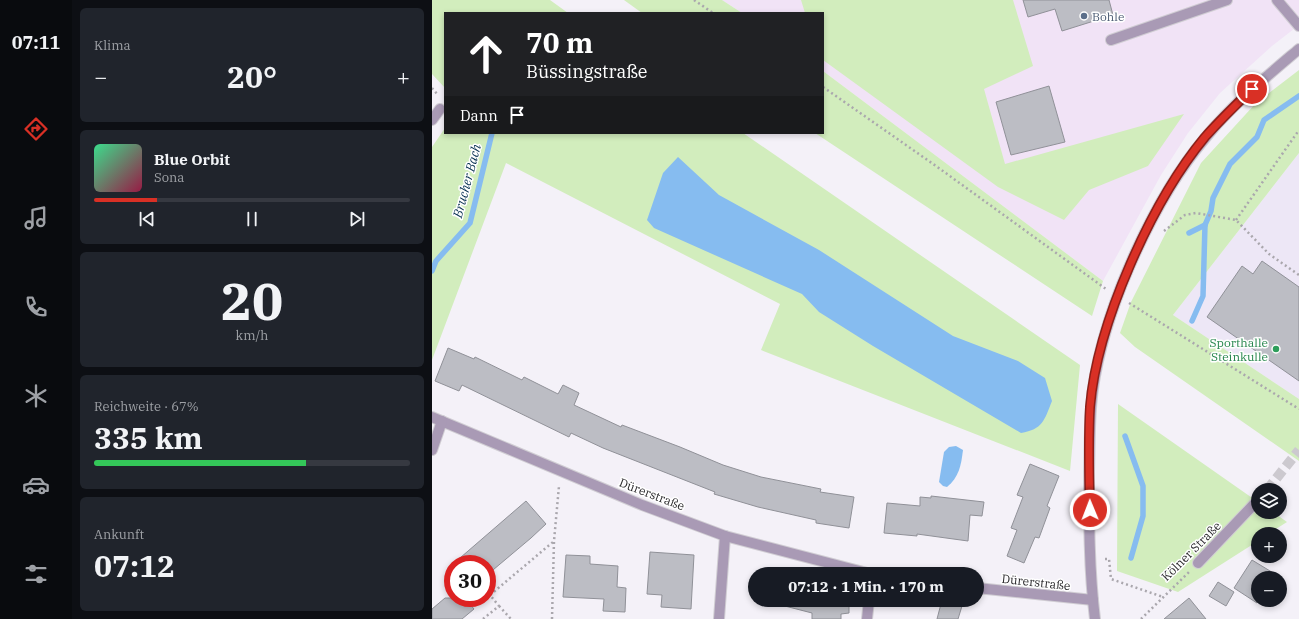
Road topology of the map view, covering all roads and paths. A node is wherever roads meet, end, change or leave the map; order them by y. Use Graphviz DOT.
graph roads {
  1 [pos="694,0"];
  2 [pos="1227,0"];
  3 [pos="1277,0"];
  4 [pos="712,12"];
  5 [pos="1299,26"];
  6 [pos="1111,40"];
  7 [pos="1299,49"];
  8 [pos="824,88"];
  9 [pos="440,109"];
  10 [pos="432,120"];
  11 [pos="1299,130"];
  12 [pos="1236,220"];
  13 [pos="1162,233"];
  14 [pos="1299,275"];
  15 [pos="1131,295"];
  16 [pos="1118,297"];
  17 [pos="1128,303"];
  18 [pos="1299,409"];
  19 [pos="432,417"];
  20 [pos="442,421"];
  21 [pos="432,450"];
  22 [pos="561,471"];
  23 [pos="1251,507"];
  24 [pos="725,536"];
  25 [pos="554,541"];
  26 [pos="1091,559"];
  27 [pos="1198,564"];
  28 [pos="844,567"];
  29 [pos="984,589"];
  30 [pos="1163,597"];
  31 [pos="1093,600"];
  32 [pos="499,606"];
  33 [pos="868,607"];
  34 [pos="484,619"];
  35 [pos="511,619"];
  36 [pos="552,619"];
  37 [pos="719,619"];
  38 [pos="867,619"];
  39 [pos="1095,619"];
  40 [pos="1141,619"];
  1 -- 4 [label="path"];
  2 -- 6 [label="street"];
  3 -- 5 [label="street"];
  7 -- 16 [label="street"];
  8 -- 16 [label="path"];
  9 -- 10 [label="street"];
  11 -- 12 [label="path"];
  12 -- 13 [label="path"];
  12 -- 14 [label="path"];
  15 -- 17 [label="path"];
  16 -- 17 [label="path"];
  16 -- 26 [label="street"];
  17 -- 18 [label="path"];
  19 -- 20 [label="street, Dürerstraße"];
  20 -- 21 [label="street"];
  20 -- 22 [label="street, Dürerstraße"];
  22 -- 24 [label="street, Dürerstraße"];
  22 -- 25 [label="path"];
  23 -- 27 [label="street, Kölner Straße"];
  24 -- 28 [label="street, Dürerstraße"];
  24 -- 37 [label="street"];
  25 -- 32 [label="path"];
  25 -- 36 [label="path"];
  26 -- 30 [label="path"];
  26 -- 31 [label="street"];
  27 -- 30 [label="path, Kölner Straße"];
  29 -- 31 [label="street, Dürerstraße"];
  30 -- 40 [label="path, Kölner Straße"];
  31 -- 39 [label="street"];
  32 -- 34 [label="path"];
  32 -- 35 [label="path"];
  33 -- 38 [label="street"];
}
